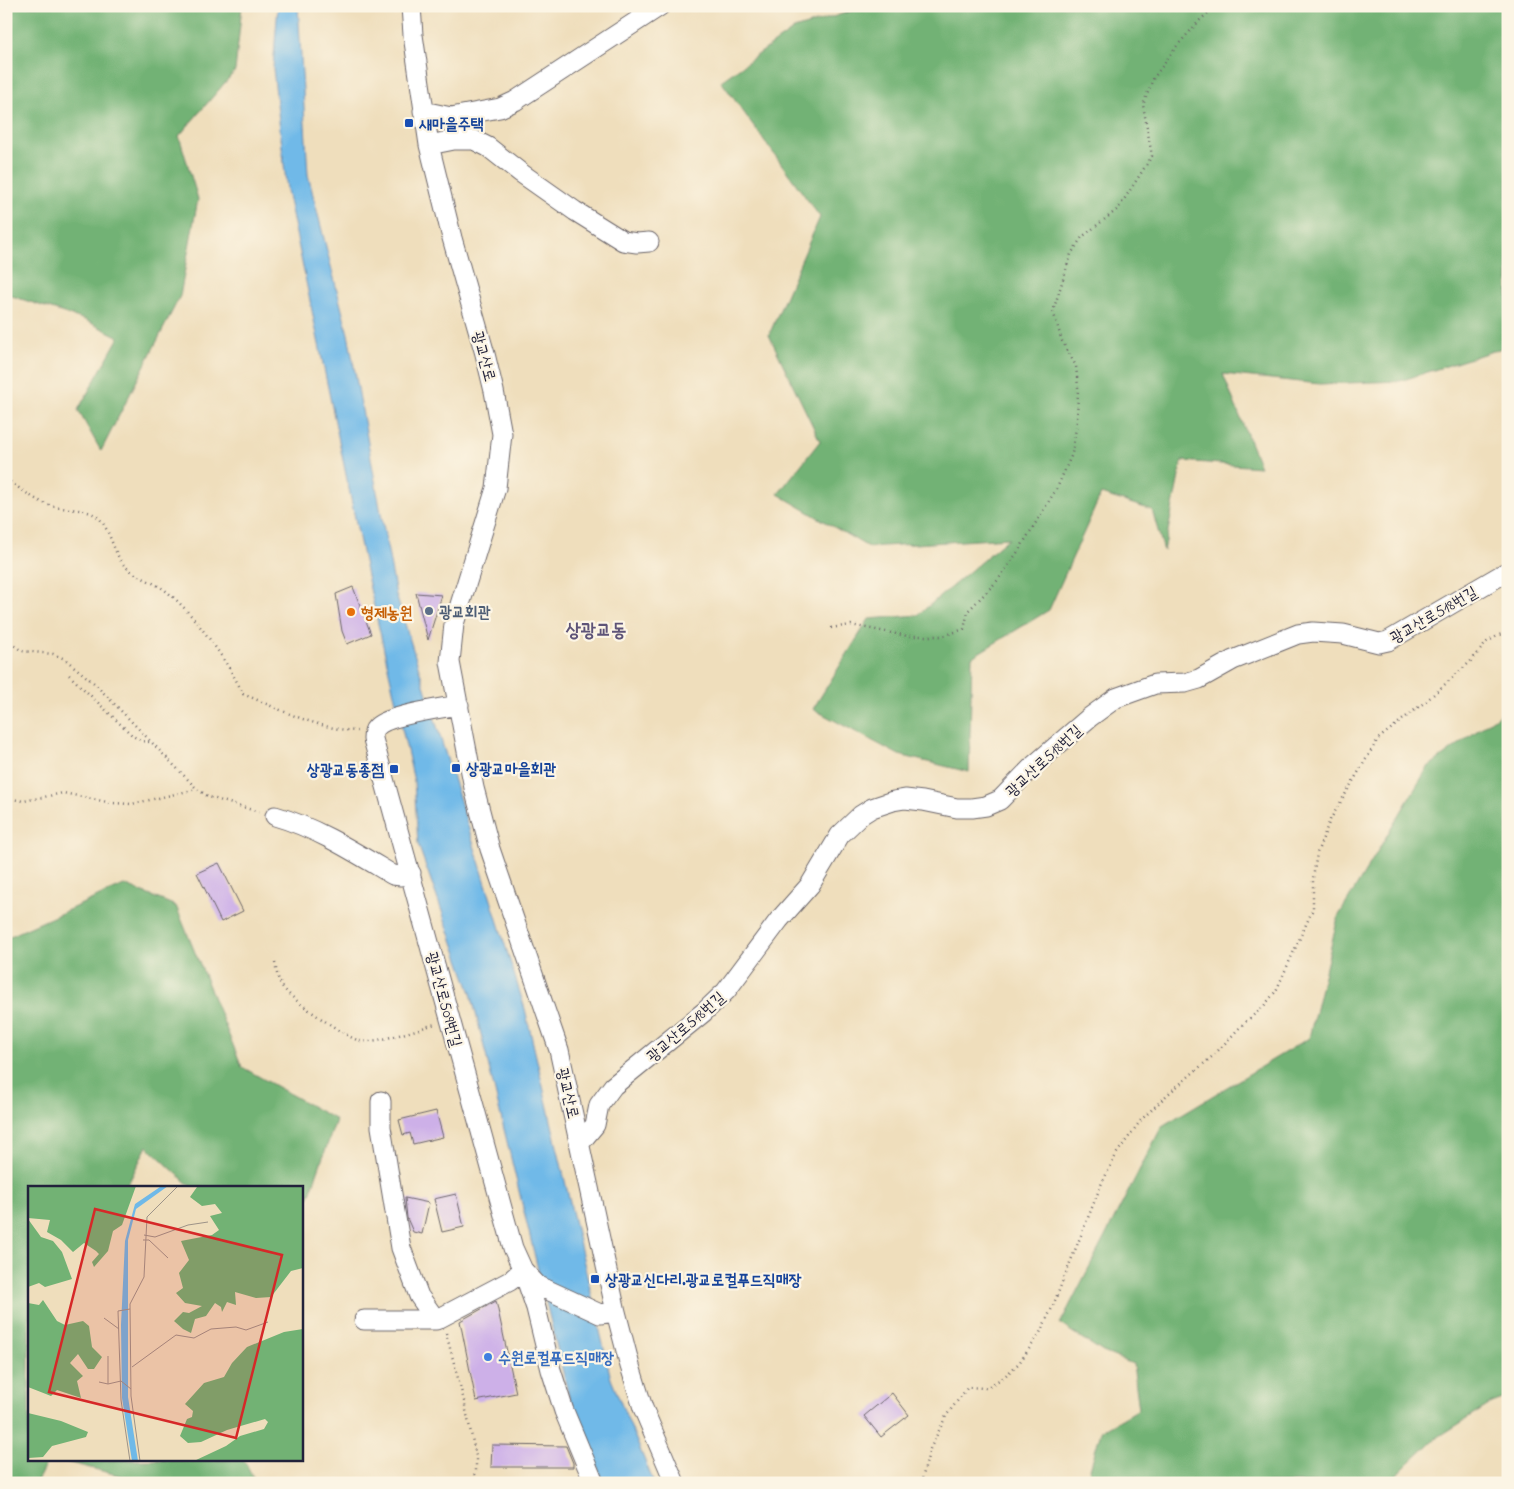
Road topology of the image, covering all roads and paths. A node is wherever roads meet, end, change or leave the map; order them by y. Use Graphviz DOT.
graph roads {
  1 [pos="411,6"];
  2 [pos="660,6"];
  3 [pos="1216,6"];
  4 [pos="423,111"];
  5 [pos="429,145"];
  6 [pos="649,242"];
  7 [pos="6,480"];
  8 [pos="1508,571"];
  9 [pos="831,628"];
  10 [pos="1508,632"];
  11 [pos="6,640"];
  12 [pos="69,675"];
  13 [pos="458,705"];
  14 [pos="380,726"];
  15 [pos="151,742"];
  16 [pos="197,789"];
  17 [pos="6,798"];
  18 [pos="275,816"];
  19 [pos="411,874"];
  20 [pos="275,963"];
  21 [pos="451,1018"];
  22 [pos="381,1100"];
  23 [pos="580,1143"];
  24 [pos="523,1270"];
  25 [pos="608,1313"];
  26 [pos="437,1319"];
  27 [pos="364,1320"];
  28 [pos="470,1483"];
  29 [pos="594,1483"];
  30 [pos="675,1483"];
  31 [pos="921,1483"];
  1 -- 4 [label="street, 광교산로"];
  2 -- 4 [label="street"];
  3 -- 9 [label="path"];
  4 -- 5 [label="street, 광교산로"];
  5 -- 6 [label="street"];
  5 -- 13 [label="street, 광교산로"];
  7 -- 14 [label="path"];
  8 -- 23 [label="street, 광교산로518번길"];
  10 -- 31 [label="path"];
  11 -- 15 [label="path"];
  12 -- 15 [label="path"];
  13 -- 14 [label="street"];
  13 -- 23 [label="street, 광교산로"];
  14 -- 19 [label="street, 광교산로509번길"];
  15 -- 16 [label="path"];
  16 -- 17 [label="path"];
  16 -- 18 [label="path"];
  18 -- 19 [label="street"];
  19 -- 21 [label="street, 광교산로509번길"];
  20 -- 21 [label="path"];
  21 -- 24 [label="street, 광교산로509번길"];
  22 -- 26 [label="street"];
  23 -- 25 [label="street, 광교산로"];
  24 -- 25 [label="street, 광교산로509번길"];
  24 -- 26 [label="street"];
  24 -- 29 [label="street"];
  25 -- 30 [label="street, 광교산로"];
  26 -- 27 [label="street"];
  26 -- 28 [label="path"];
}
